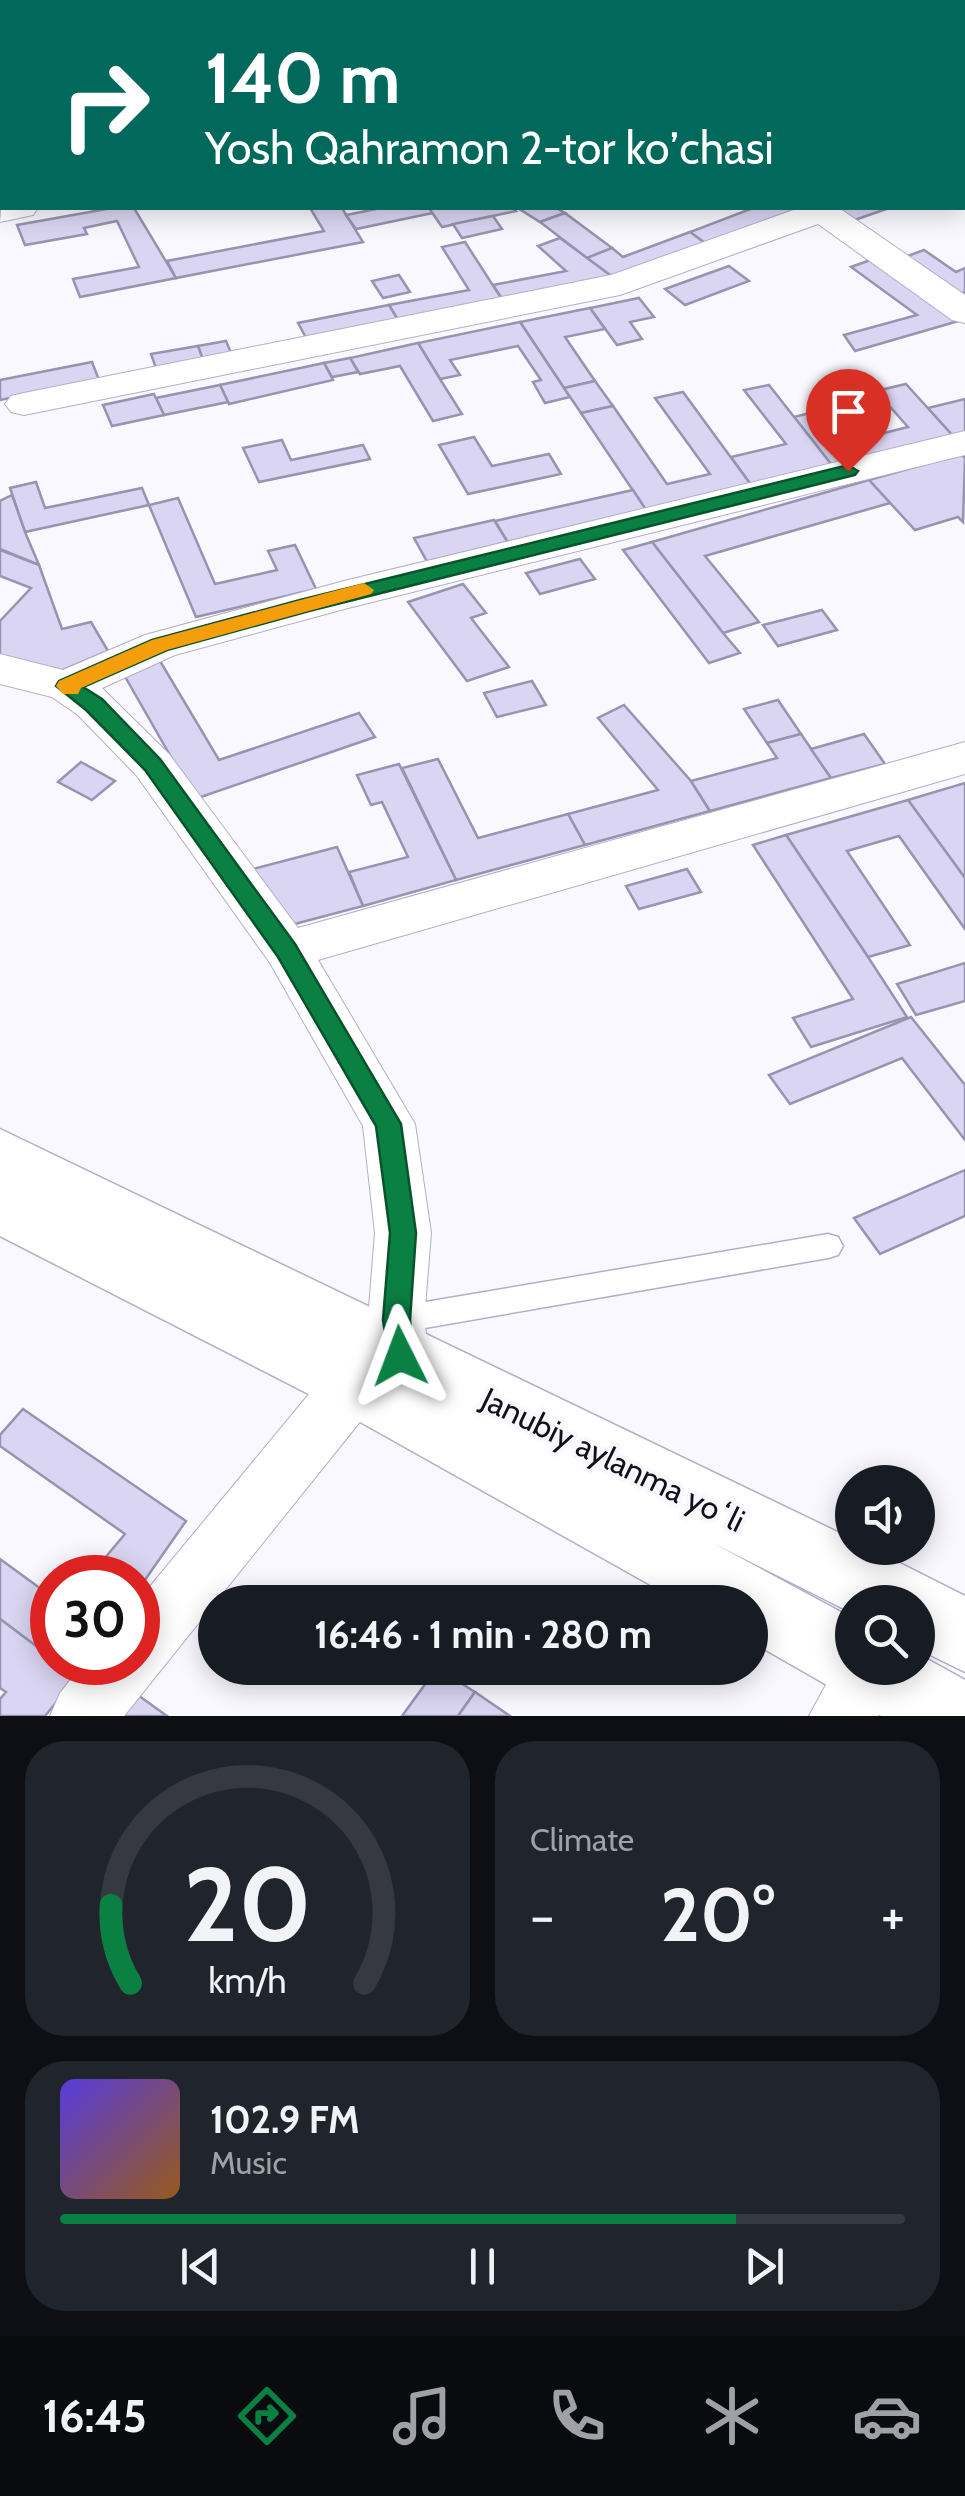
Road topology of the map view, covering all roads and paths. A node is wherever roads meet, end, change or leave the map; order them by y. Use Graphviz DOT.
graph roads {
  1 [pos="817,210"];
  2 [pos="821,210"];
  3 [pos="965,312"];
  4 [pos="24,404"];
  5 [pos="965,443"];
  6 [pos="0,669"];
  7 [pos="67,686"];
  8 [pos="965,758"];
  9 [pos="287,950"];
  10 [pos="0,1155"];
  11 [pos="0,1206"];
  12 [pos="828,1246"];
  13 [pos="383,1353"];
  14 [pos="869,1585"];
  15 [pos="935,1619"];
  16 [pos="160,1623"];
  17 [pos="965,1636"];
  18 [pos="835,1647"];
  19 [pos="109,1685"];
  20 [pos="860,1685"];
  21 [pos="900,1685"];
  22 [pos="84,1716"];
  23 [pos="842,1716"];
  24 [pos="955,1716"];
  1 -- 4 [label="street"];
  2 -- 3 [label="street"];
  5 -- 7 [label="street"];
  6 -- 7 [label="street"];
  7 -- 9 [label="street"];
  8 -- 9 [label="street"];
  9 -- 13 [label="street"];
  10 -- 13 [label="highway, Janubiy aylanma yoʻli"];
  11 -- 13 [label="highway, Janubiy aylanma yoʻli"];
  12 -- 13 [label="lane"];
  13 -- 14 [label="highway, Janubiy aylanma yoʻli"];
  13 -- 16 [label="street"];
  13 -- 18 [label="highway, Janubiy aylanma yoʻli"];
  15 -- 17 [label="highway"];
  19 -- 22 [label="street"];
  20 -- 23 [label="street"];
  21 -- 24 [label="highway"];
}
